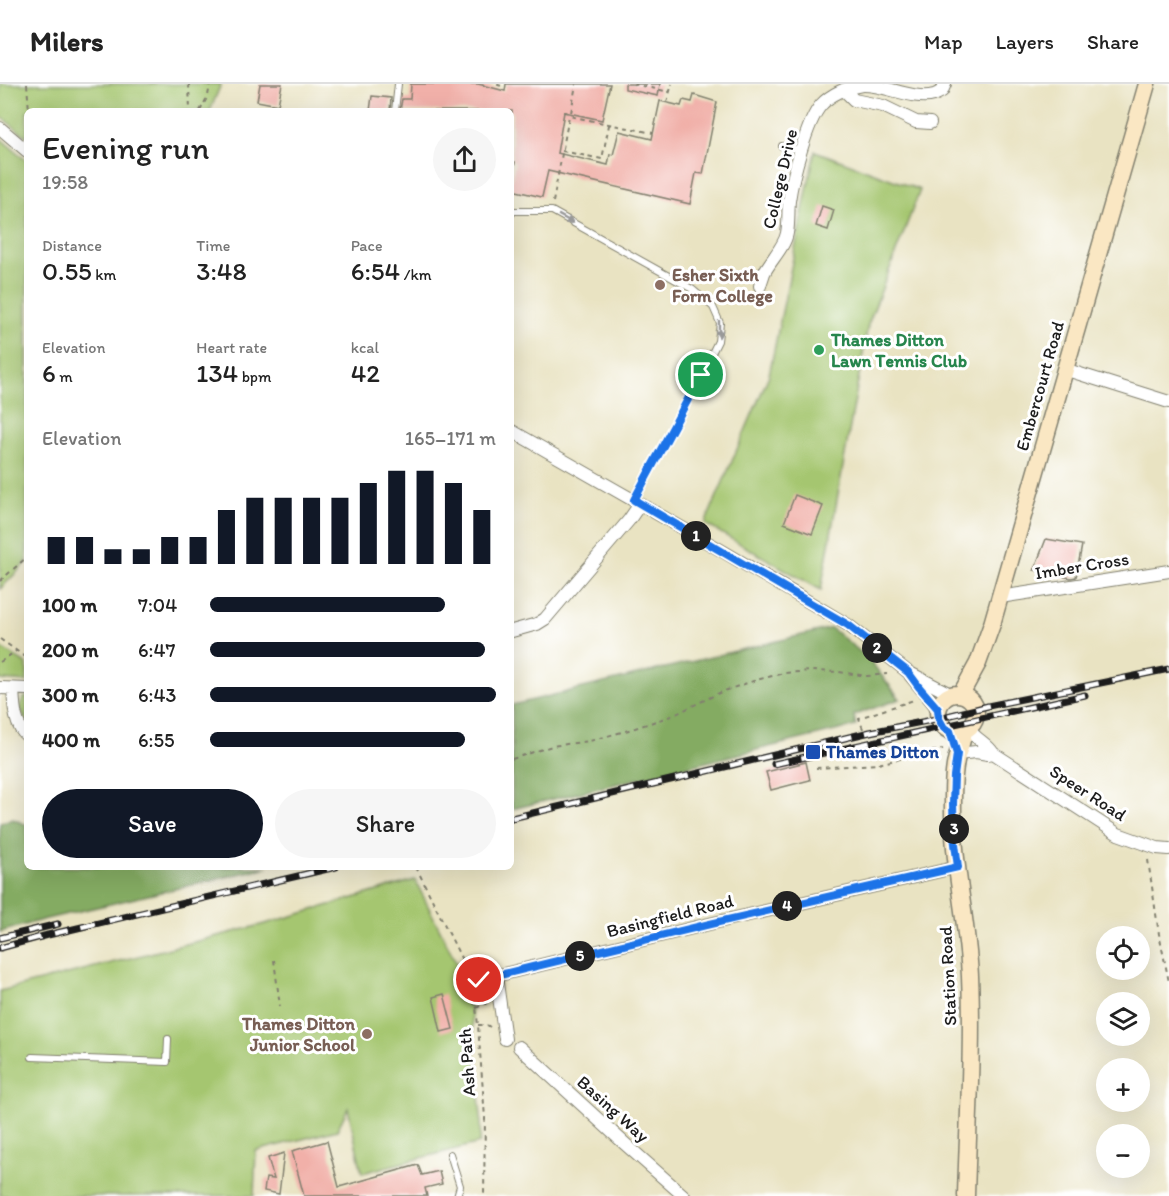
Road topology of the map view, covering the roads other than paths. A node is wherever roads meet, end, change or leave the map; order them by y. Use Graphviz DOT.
graph roads {
  1 [pos="398,84"];
  2 [pos="945,84"];
  3 [pos="1147,84"];
  4 [pos="844,90"];
  5 [pos="395,108"];
  6 [pos="930,123"];
  7 [pos="0,128"];
  8 [pos="782,146"];
  9 [pos="24,148"];
  10 [pos="801,150"];
  11 [pos="514,211"];
  12 [pos="760,286"];
  13 [pos="1064,369"];
  14 [pos="1169,402"];
  15 [pos="514,432"];
  16 [pos="637,502"];
  17 [pos="1169,570"];
  18 [pos="1000,597"];
  19 [pos="514,630"];
  20 [pos="904,669"];
  21 [pos="6,688"];
  22 [pos="24,689"];
  23 [pos="957,695"];
  24 [pos="933,702"];
  25 [pos="24,734"];
  26 [pos="959,738"];
  27 [pos="993,753"];
  28 [pos="1169,849"];
  29 [pos="958,867"];
  30 [pos="496,976"];
  31 [pos="474,977"];
  32 [pos="168,1039"];
  33 [pos="505,1039"];
  34 [pos="519,1047"];
  35 [pos="32,1057"];
  36 [pos="450,1154"];
  37 [pos="457,1196"];
  38 [pos="684,1196"];
  39 [pos="966,1196"];
  1 -- 5 [label="lane"];
  2 -- 4 [label="street, College Drive"];
  3 -- 13 [label="main road, Embercourt Road"];
  4 -- 6 [label="street"];
  4 -- 10 [label="street, College Drive"];
  7 -- 9 [label="street"];
  8 -- 10 [label="lane"];
  10 -- 12 [label="street, College Drive"];
  11 -- 16 [label="lane, one-way"];
  13 -- 14 [label="street"];
  13 -- 18 [label="main road, Embercourt Road"];
  15 -- 16 [label="street"];
  16 -- 19 [label="street"];
  16 -- 20 [label="street"];
  17 -- 18 [label="street, Imber Cross"];
  18 -- 23 [label="main road, Embercourt Road"];
  20 -- 23 [label="street"];
  20 -- 24 [label="street"];
  21 -- 22 [label="street"];
  21 -- 25 [label="street"];
  23 -- 24 [label="main road"];
  23 -- 26 [label="main road"];
  24 -- 26 [label="main road"];
  26 -- 27 [label="street"];
  26 -- 27 [label="street, Speer Road"];
  26 -- 29 [label="main road, Station Road"];
  27 -- 28 [label="street, Speer Road"];
  29 -- 30 [label="street, Basingfield Road"];
  29 -- 39 [label="main road, Station Road"];
  30 -- 31 [label="street, Basingfield Road"];
  30 -- 33 [label="street"];
  32 -- 35 [label="lane"];
  34 -- 38 [label="street, Basing Way"];
  36 -- 37 [label="lane"];
}
